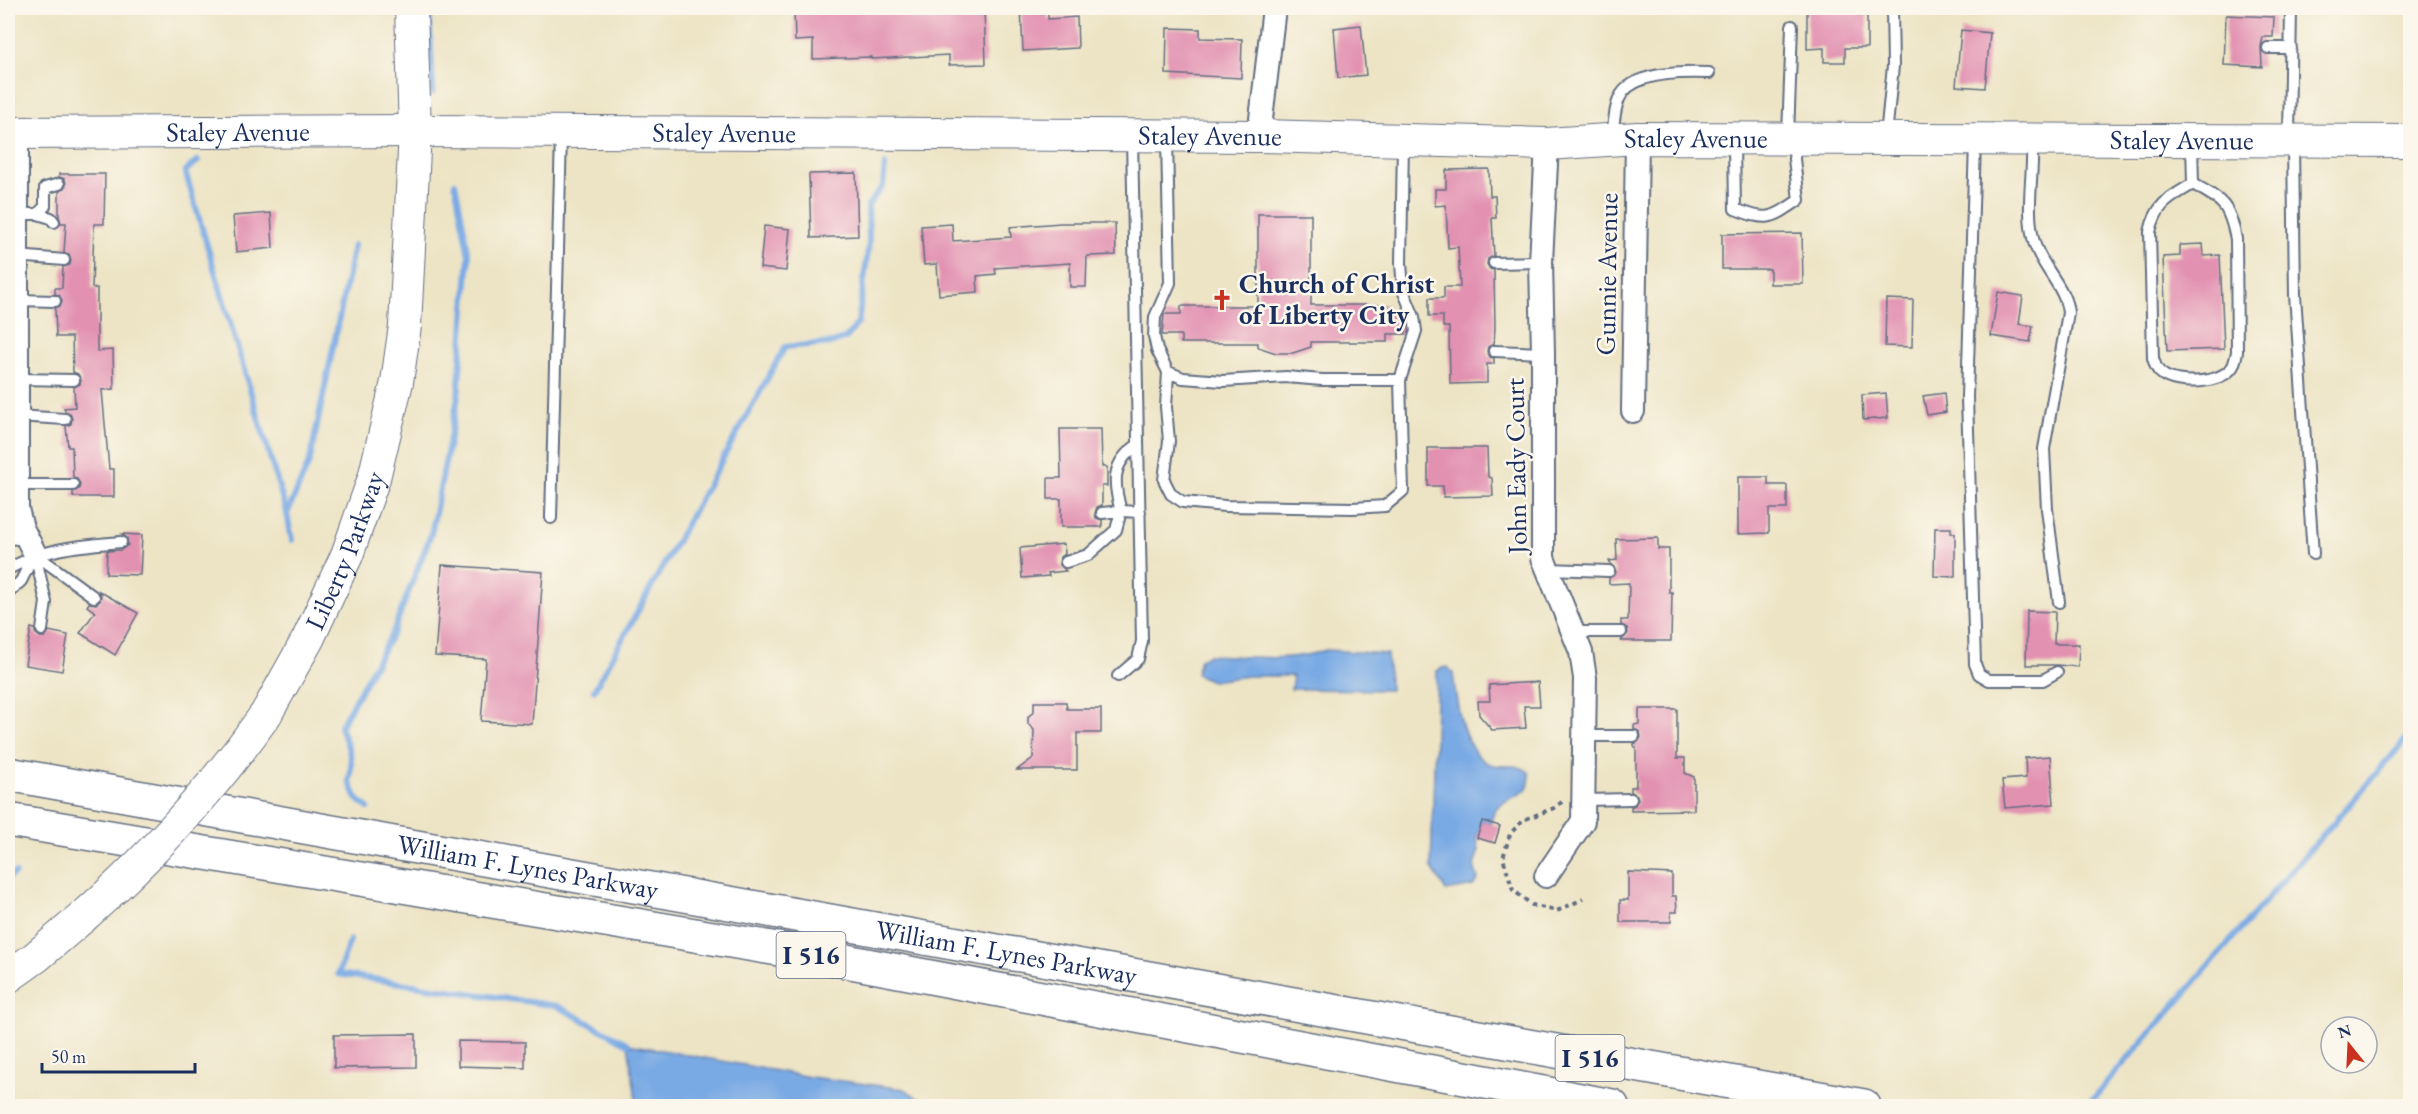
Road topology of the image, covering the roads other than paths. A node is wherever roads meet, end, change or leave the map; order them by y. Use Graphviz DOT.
graph roads {
  1 [pos="411,8"];
  2 [pos="1274,8"];
  3 [pos="1892,8"];
  4 [pos="2291,8"];
  5 [pos="1792,26"];
  6 [pos="2268,48"];
  7 [pos="2290,48"];
  8 [pos="1709,73"];
  9 [pos="415,131"];
  10 [pos="561,132"];
  11 [pos="12,133"];
  12 [pos="1132,135"];
  13 [pos="1167,135"];
  14 [pos="1259,136"];
  15 [pos="1734,138"];
  16 [pos="1624,139"];
  17 [pos="1792,139"];
  18 [pos="1403,140"];
  19 [pos="1886,140"];
  20 [pos="1975,140"];
  21 [pos="2032,140"];
  22 [pos="2192,141"];
  23 [pos="2291,141"];
  24 [pos="2410,141"];
  25 [pos="1547,144"];
  26 [pos="59,184"];
  27 [pos="2193,184"];
  28 [pos="21,213"];
  29 [pos="54,222"];
  30 [pos="14,246"];
  31 [pos="64,260"];
  32 [pos="1540,262"];
  33 [pos="1494,263"];
  34 [pos="55,301"];
  35 [pos="14,311"];
  36 [pos="1494,351"];
  37 [pos="1543,353"];
  38 [pos="1168,372"];
  39 [pos="14,376"];
  40 [pos="74,380"];
  41 [pos="1400,380"];
  42 [pos="1633,411"];
  43 [pos="65,419"];
  44 [pos="14,425"];
  45 [pos="1138,445"];
  46 [pos="12,485"];
  47 [pos="73,485"];
  48 [pos="1121,511"];
  49 [pos="1140,512"];
  50 [pos="1102,513"];
  51 [pos="551,518"];
  52 [pos="122,542"];
  53 [pos="23,544"];
  54 [pos="2313,554"];
  55 [pos="1065,561"];
  56 [pos="1547,568"];
  57 [pos="8,569"];
  58 [pos="1609,571"];
  59 [pos="8,593"];
  60 [pos="94,597"];
  61 [pos="2060,602"];
  62 [pos="42,630"];
  63 [pos="1573,632"];
  64 [pos="1621,632"];
  65 [pos="2057,672"];
  66 [pos="1118,676"];
  67 [pos="1585,736"];
  68 [pos="1634,736"];
  69 [pos="8,774"];
  70 [pos="1575,799"];
  71 [pos="1631,799"];
  72 [pos="8,820"];
  73 [pos="1546,876"];
  74 [pos="8,977"];
  75 [pos="1612,1107"];
  76 [pos="1864,1107"];
  1 -- 9 [label="street, Liberty Parkway"];
  2 -- 14 [label="street"];
  3 -- 19 [label="lane"];
  4 -- 7 [label="lane"];
  5 -- 17 [label="lane"];
  6 -- 7 [label="lane"];
  7 -- 23 [label="lane"];
  8 -- 16 [label="lane"];
  9 -- 10 [label="street, Staley Avenue"];
  9 -- 11 [label="street, Staley Avenue"];
  9 -- 74 [label="street, Liberty Parkway, bridge"];
  10 -- 12 [label="street, Staley Avenue"];
  10 -- 51 [label="lane"];
  11 -- 28 [label="street"];
  12 -- 13 [label="street, Staley Avenue"];
  12 -- 45 [label="lane"];
  13 -- 14 [label="street, Staley Avenue"];
  13 -- 38 [label="lane"];
  14 -- 18 [label="street, Staley Avenue"];
  15 -- 16 [label="street, Staley Avenue"];
  15 -- 17 [label="street, Staley Avenue"];
  15 -- 17 [label="lane"];
  16 -- 25 [label="street, Staley Avenue"];
  16 -- 42 [label="street, Gunnie Avenue"];
  17 -- 19 [label="street, Staley Avenue"];
  18 -- 25 [label="street, Staley Avenue"];
  18 -- 41 [label="lane"];
  19 -- 20 [label="street, Staley Avenue"];
  20 -- 21 [label="street, Staley Avenue"];
  20 -- 65 [label="lane"];
  21 -- 22 [label="street, Staley Avenue"];
  21 -- 61 [label="lane"];
  22 -- 23 [label="street, Staley Avenue"];
  22 -- 27 [label="lane"];
  23 -- 24 [label="street, Staley Avenue"];
  23 -- 54 [label="lane"];
  25 -- 32 [label="street, John Eady Court"];
  26 -- 28 [label="lane"];
  27 -- 27 [label="lane"];
  28 -- 29 [label="lane"];
  28 -- 30 [label="street"];
  30 -- 31 [label="lane"];
  30 -- 35 [label="street"];
  32 -- 33 [label="lane"];
  32 -- 37 [label="street, John Eady Court"];
  34 -- 35 [label="lane"];
  35 -- 39 [label="street"];
  36 -- 37 [label="lane"];
  37 -- 56 [label="street, John Eady Court"];
  38 -- 41 [label="lane"];
  38 -- 41 [label="lane"];
  39 -- 40 [label="lane"];
  39 -- 44 [label="street"];
  43 -- 44 [label="lane"];
  44 -- 46 [label="street"];
  45 -- 48 [label="lane"];
  45 -- 49 [label="lane"];
  46 -- 47 [label="lane"];
  46 -- 53 [label="street"];
  48 -- 49 [label="lane"];
  48 -- 50 [label="lane"];
  48 -- 55 [label="lane"];
  49 -- 66 [label="lane"];
  52 -- 53 [label="lane"];
  53 -- 57 [label="lane"];
  53 -- 59 [label="lane"];
  53 -- 60 [label="lane"];
  53 -- 62 [label="lane"];
  56 -- 58 [label="lane"];
  56 -- 63 [label="street, John Eady Court"];
  63 -- 64 [label="lane"];
  63 -- 67 [label="street, John Eady Court"];
  67 -- 68 [label="lane"];
  67 -- 70 [label="street, John Eady Court"];
  69 -- 76 [label="highway, William F. Lynes Parkway / I 516"];
  70 -- 71 [label="lane"];
  70 -- 73 [label="street, John Eady Court"];
  72 -- 75 [label="highway, William F. Lynes Parkway / I 516"];
}
